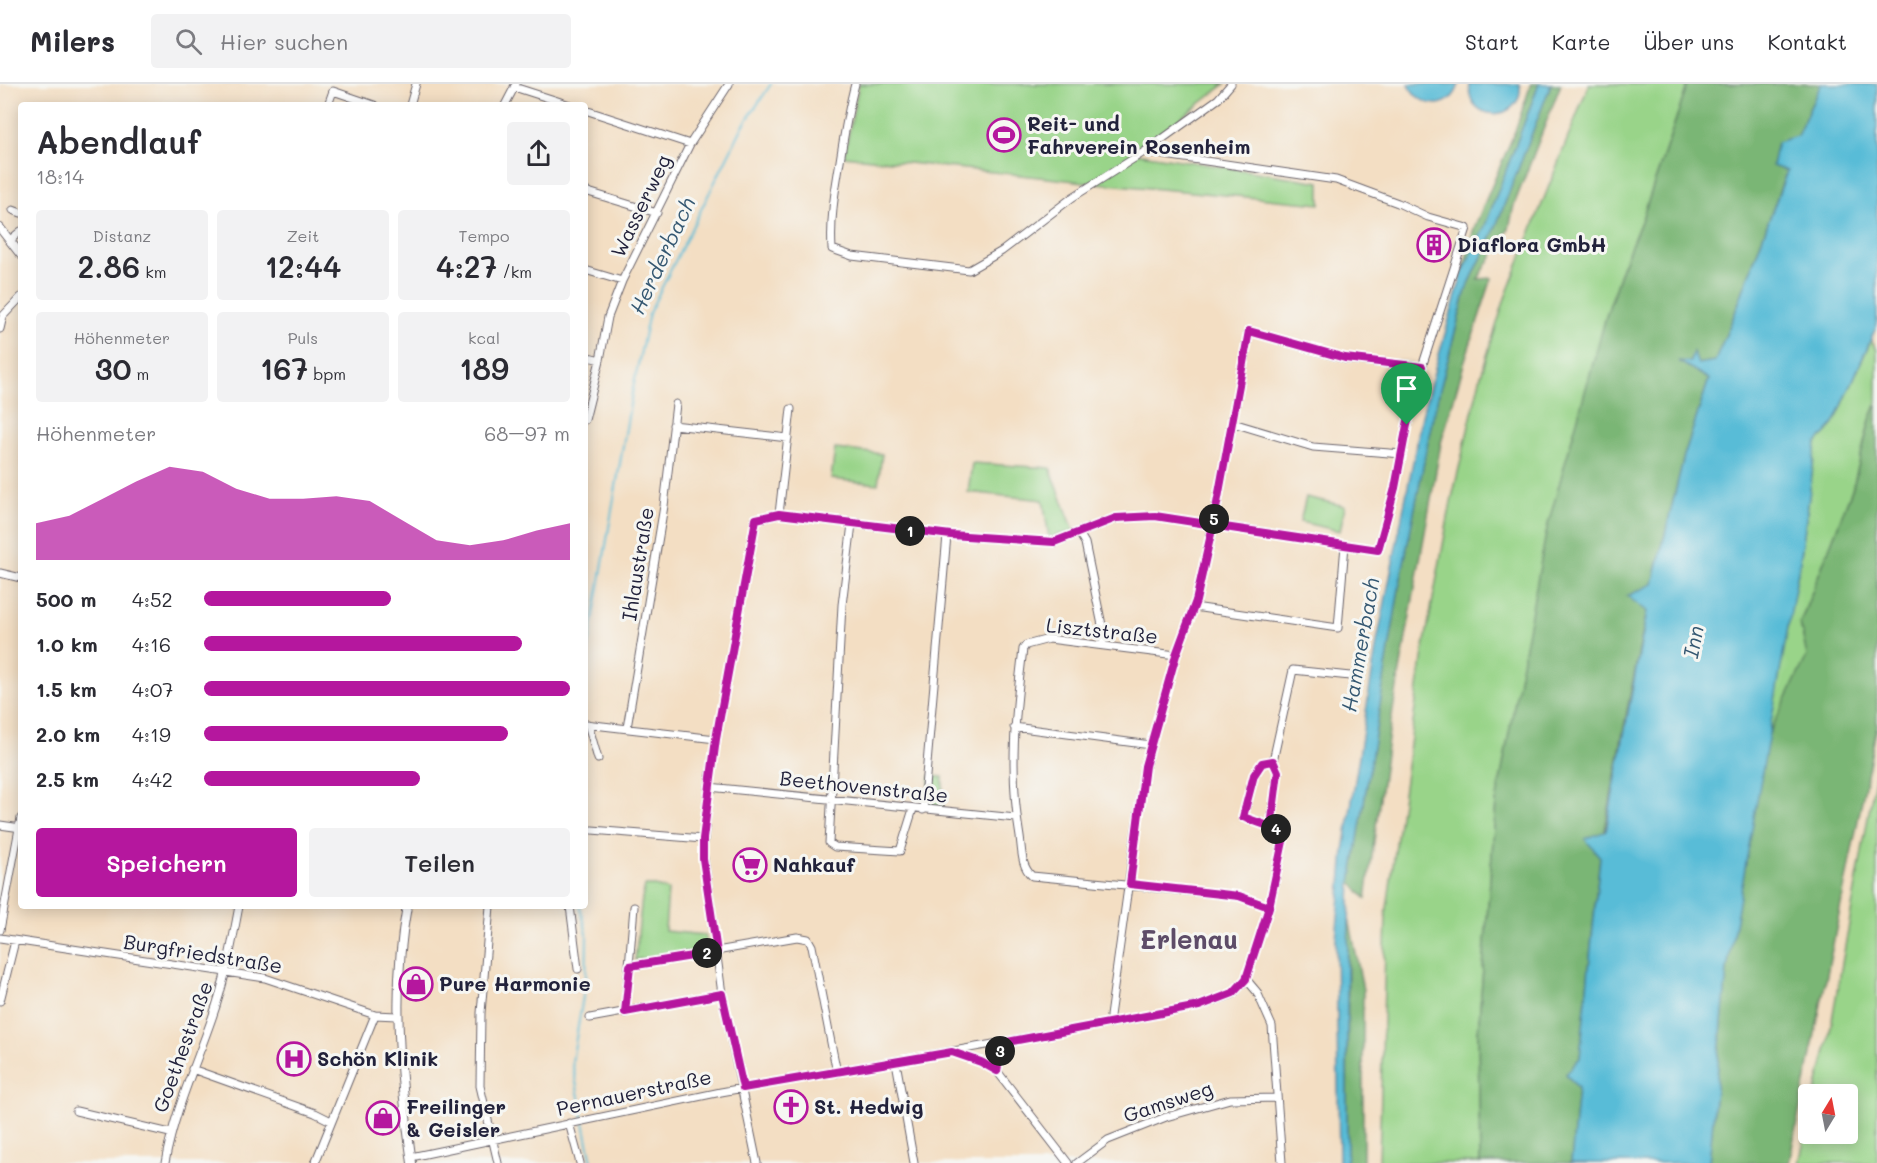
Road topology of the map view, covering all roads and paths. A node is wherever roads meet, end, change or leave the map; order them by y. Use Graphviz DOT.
graph roads {
  1 [pos="416,84"];
  2 [pos="729,84"];
  3 [pos="855,84"];
  4 [pos="1231,84"];
  5 [pos="515,86"];
  6 [pos="329,102"];
  7 [pos="365,102"];
  8 [pos="411,102"];
  9 [pos="507,102"];
  10 [pos="561,102"];
  11 [pos="588,111"];
  12 [pos="690,144"];
  13 [pos="1144,152"];
  14 [pos="588,191"];
  15 [pos="13,210"];
  16 [pos="18,212"];
  17 [pos="657,213"];
  18 [pos="0,228"];
  19 [pos="18,233"];
  20 [pos="10,240"];
  21 [pos="18,251"];
  22 [pos="588,271"];
  23 [pos="622,281"];
  24 [pos="18,300"];
  25 [pos="0,328"];
  26 [pos="588,357"];
  27 [pos="600,360"];
  28 [pos="1422,367"];
  29 [pos="676,405"];
  30 [pos="588,408"];
  31 [pos="791,409"];
  32 [pos="1233,423"];
  33 [pos="673,425"];
  34 [pos="788,438"];
  35 [pos="1402,454"];
  36 [pos="779,514"];
  37 [pos="852,524"];
  38 [pos="1213,525"];
  39 [pos="1079,533"];
  40 [pos="947,535"];
  41 [pos="1345,545"];
  42 [pos="0,573"];
  43 [pos="18,577"];
  44 [pos="1194,608"];
  45 [pos="1103,644"];
  46 [pos="1176,655"];
  47 [pos="1350,676"];
  48 [pos="588,724"];
  49 [pos="588,727"];
  50 [pos="1014,727"];
  51 [pos="627,728"];
  52 [pos="716,739"];
  53 [pos="1151,745"];
  54 [pos="598,759"];
  55 [pos="1273,761"];
  56 [pos="709,787"];
  57 [pos="831,800"];
  58 [pos="912,808"];
  59 [pos="922,810"];
  60 [pos="1016,818"];
  61 [pos="0,825"];
  62 [pos="1271,827"];
  63 [pos="18,828"];
  64 [pos="591,830"];
  65 [pos="18,838"];
  66 [pos="703,839"];
  67 [pos="1130,884"];
  68 [pos="634,907"];
  69 [pos="1269,907"];
  70 [pos="238,909"];
  71 [pos="406,909"];
  72 [pos="490,909"];
  73 [pos="570,909"];
  74 [pos="0,930"];
  75 [pos="0,938"];
  76 [pos="15,941"];
  77 [pos="717,952"];
  78 [pos="630,966"];
  79 [pos="578,969"];
  80 [pos="227,971"];
  81 [pos="1246,979"];
  82 [pos="722,994"];
  83 [pos="0,1001"];
  84 [pos="625,1012"];
  85 [pos="375,1015"];
  86 [pos="397,1016"];
  87 [pos="590,1018"];
  88 [pos="1111,1023"];
  89 [pos="1002,1043"];
  90 [pos="952,1052"];
  91 [pos="896,1062"];
  92 [pos="192,1069"];
  93 [pos="997,1071"];
  94 [pos="837,1073"];
  95 [pos="743,1088"];
  96 [pos="1277,1098"];
  97 [pos="76,1111"];
  98 [pos="331,1121"];
  99 [pos="571,1122"];
  100 [pos="170,1133"];
  101 [pos="492,1139"];
  102 [pos="411,1160"];
  103 [pos="165,1163"];
  104 [pos="315,1163"];
  105 [pos="498,1163"];
  106 [pos="580,1163"];
  107 [pos="757,1163"];
  108 [pos="914,1163"];
  109 [pos="1068,1163"];
  110 [pos="1077,1163"];
  111 [pos="1282,1163"];
  1 -- 8 [label="street"];
  2 -- 12 [label="street, Wasserweg"];
  3 -- 13 [label="street"];
  4 -- 13 [label="street"];
  5 -- 9 [label="street"];
  5 -- 10 [label="street"];
  6 -- 7 [label="street"];
  11 -- 12 [label="street"];
  12 -- 17 [label="street, Wasserweg"];
  13 -- 28 [label="street"];
  14 -- 17 [label="street"];
  15 -- 16 [label="street"];
  17 -- 23 [label="street, Wasserweg"];
  18 -- 20 [label="street"];
  19 -- 20 [label="street"];
  20 -- 21 [label="street"];
  22 -- 23 [label="street"];
  23 -- 27 [label="street, Wasserweg"];
  24 -- 25 [label="street"];
  26 -- 27 [label="street"];
  27 -- 30 [label="street, Wasserweg"];
  28 -- 32 [label="street"];
  28 -- 35 [label="street"];
  29 -- 33 [label="street, Ihlaustraße"];
  31 -- 34 [label="street"];
  32 -- 35 [label="street"];
  32 -- 38 [label="street"];
  33 -- 34 [label="street"];
  33 -- 51 [label="street, Ihlaustraße"];
  34 -- 36 [label="street"];
  35 -- 41 [label="street"];
  36 -- 37 [label="street"];
  36 -- 52 [label="street"];
  37 -- 40 [label="street"];
  37 -- 57 [label="street"];
  38 -- 39 [label="street"];
  38 -- 41 [label="street"];
  38 -- 44 [label="street"];
  39 -- 40 [label="street"];
  39 -- 45 [label="street"];
  40 -- 59 [label="street"];
  41 -- 44 [label="street"];
  42 -- 43 [label="street"];
  44 -- 46 [label="street"];
  45 -- 46 [label="street, Lisztstraße"];
  45 -- 50 [label="street, Lisztstraße"];
  46 -- 53 [label="street"];
  47 -- 55 [label="street"];
  48 -- 51 [label="street"];
  49 -- 54 [label="street"];
  50 -- 53 [label="street"];
  50 -- 60 [label="street"];
  51 -- 52 [label="street"];
  52 -- 56 [label="street"];
  53 -- 67 [label="street"];
  55 -- 62 [label="street"];
  55 -- 62 [label="street"];
  56 -- 57 [label="street, Beethovenstraße"];
  56 -- 66 [label="street"];
  57 -- 58 [label="street, Beethovenstraße"];
  57 -- 58 [label="street"];
  58 -- 59 [label="street, Beethovenstraße"];
  59 -- 60 [label="street, Beethovenstraße"];
  60 -- 67 [label="street"];
  61 -- 63 [label="street"];
  62 -- 69 [label="street"];
  64 -- 66 [label="street"];
  65 -- 74 [label="street"];
  66 -- 77 [label="street"];
  67 -- 69 [label="street"];
  67 -- 88 [label="street"];
  68 -- 78 [label="street"];
  69 -- 81 [label="street"];
  70 -- 80 [label="street, Goethestraße"];
  71 -- 86 [label="street"];
  72 -- 101 [label="street"];
  73 -- 79 [label="street"];
  75 -- 76 [label="street, Burgfriedstraße"];
  76 -- 80 [label="street, Burgfriedstraße"];
  76 -- 83 [label="street"];
  77 -- 78 [label="street"];
  77 -- 82 [label="street"];
  77 -- 94 [label="street"];
  78 -- 84 [label="street"];
  80 -- 85 [label="street, Burgfriedstraße"];
  80 -- 92 [label="street, Goethestraße"];
  81 -- 88 [label="street, Pernauerstraße"];
  81 -- 96 [label="street"];
  82 -- 84 [label="street"];
  82 -- 95 [label="street"];
  84 -- 87 [label="street"];
  85 -- 86 [label="street, Burgfriedstraße"];
  85 -- 98 [label="street"];
  86 -- 102 [label="street"];
  88 -- 89 [label="street, Pernauerstraße"];
  89 -- 90 [label="street, Pernauerstraße"];
  89 -- 93 [label="street"];
  90 -- 91 [label="street, Pernauerstraße"];
  90 -- 93 [label="street"];
  91 -- 94 [label="street, Pernauerstraße"];
  91 -- 108 [label="street"];
  92 -- 98 [label="street"];
  92 -- 100 [label="street, Goethestraße"];
  93 -- 109 [label="street"];
  94 -- 95 [label="street, Pernauerstraße"];
  95 -- 99 [label="street, Pernauerstraße"];
  95 -- 107 [label="street"];
  96 -- 110 [label="street, Gamsweg"];
  96 -- 111 [label="street"];
  97 -- 100 [label="street"];
  98 -- 104 [label="street"];
  99 -- 101 [label="street, Pernauerstraße"];
  99 -- 106 [label="street"];
  100 -- 103 [label="street, Goethestraße"];
  101 -- 102 [label="street, Pernauerstraße"];
  101 -- 105 [label="street"];
}
